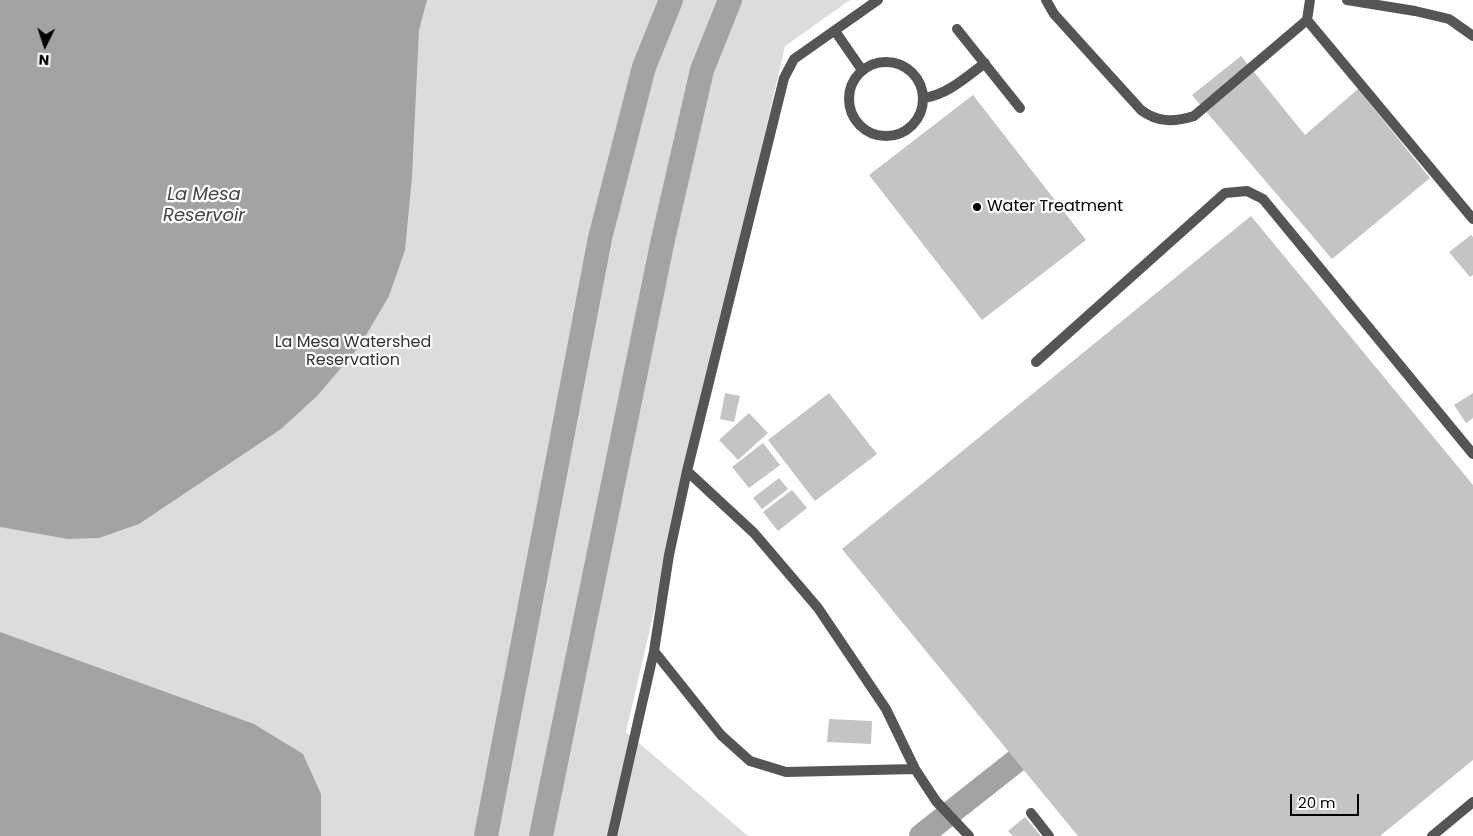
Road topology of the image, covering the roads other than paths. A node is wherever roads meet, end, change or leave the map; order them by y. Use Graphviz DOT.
graph roads {
  1 [pos="878,0"];
  2 [pos="1046,0"];
  3 [pos="1310,0"];
  4 [pos="1347,0"];
  5 [pos="1307,20"];
  6 [pos="957,29"];
  7 [pos="835,31"];
  8 [pos="1473,36"];
  9 [pos="984,63"];
  10 [pos="862,70"];
  11 [pos="924,98"];
  12 [pos="1020,108"];
  13 [pos="1473,219"];
  14 [pos="1036,362"];
  15 [pos="1473,454"];
  16 [pos="687,471"];
  17 [pos="654,650"];
  18 [pos="915,769"];
  19 [pos="1473,802"];
  20 [pos="1031,813"];
  21 [pos="966,832"];
  22 [pos="612,836"];
  23 [pos="1049,836"];
  24 [pos="1432,836"];
  1 -- 7 [label="street"];
  2 -- 5 [label="street"];
  3 -- 5 [label="street"];
  4 -- 8 [label="street"];
  5 -- 13 [label="street"];
  6 -- 9 [label="street"];
  7 -- 10 [label="street"];
  7 -- 16 [label="street"];
  9 -- 11 [label="street"];
  9 -- 12 [label="street"];
  10 -- 11 [label="street"];
  10 -- 11 [label="street"];
  14 -- 15 [label="street"];
  16 -- 17 [label="street"];
  16 -- 18 [label="street"];
  17 -- 18 [label="street"];
  17 -- 22 [label="street"];
  18 -- 21 [label="street"];
  19 -- 24 [label="street"];
  20 -- 23 [label="street"];
}
